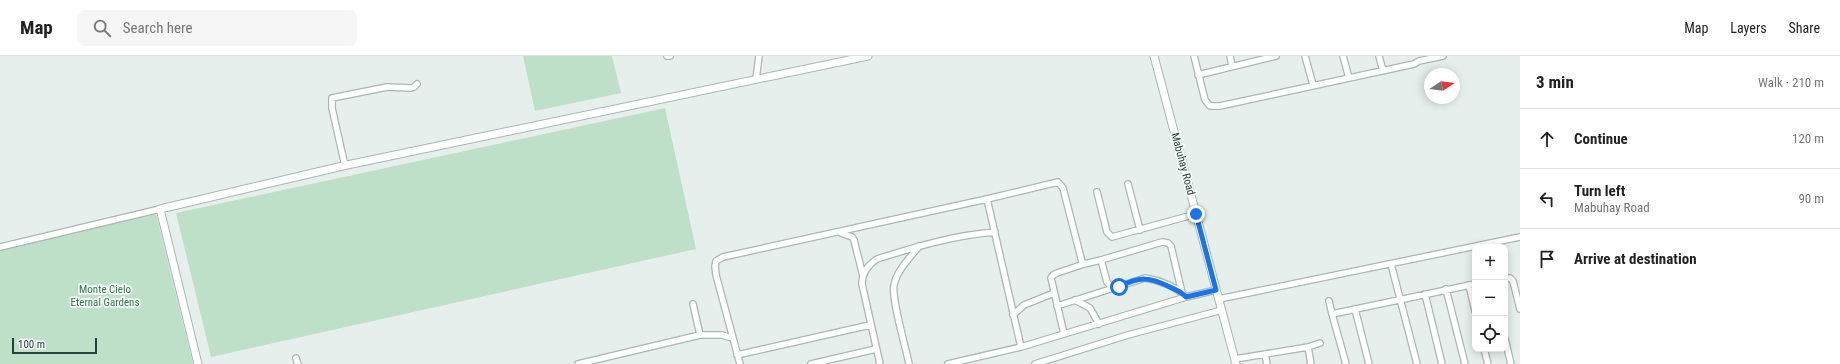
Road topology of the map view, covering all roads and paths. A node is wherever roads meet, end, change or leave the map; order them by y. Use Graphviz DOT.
graph roads {
  1 [pos="667,56"];
  2 [pos="670,56"];
  3 [pos="759,56"];
  4 [pos="868,56"];
  5 [pos="1154,56"];
  6 [pos="1194,56"];
  7 [pos="1230,56"];
  8 [pos="1276,56"];
  9 [pos="1304,56"];
  10 [pos="1343,56"];
  11 [pos="1379,56"];
  12 [pos="1443,56"];
  13 [pos="1267,57"];
  14 [pos="1418,58"];
  15 [pos="1232,66"];
  16 [pos="1383,70"];
  17 [pos="1198,75"];
  18 [pos="1349,78"];
  19 [pos="756,79"];
  20 [pos="417,84"];
  21 [pos="1313,85"];
  22 [pos="345,166"];
  23 [pos="1128,184"];
  24 [pos="1096,192"];
  25 [pos="987,200"];
  26 [pos="160,209"];
  27 [pos="1196,214"];
  28 [pos="1140,230"];
  29 [pos="840,232"];
  30 [pos="995,232"];
  31 [pos="1520,239"];
  32 [pos="919,246"];
  33 [pos="0,247"];
  34 [pos="1101,260"];
  35 [pos="1084,264"];
  36 [pos="1391,264"];
  37 [pos="863,276"];
  38 [pos="1508,278"];
  39 [pos="1472,284"];
  40 [pos="1469,285"];
  41 [pos="1112,288"];
  42 [pos="1446,289"];
  43 [pos="1216,290"];
  44 [pos="1054,293"];
  45 [pos="1425,294"];
  46 [pos="1184,295"];
  47 [pos="1472,298"];
  48 [pos="1075,300"];
  49 [pos="1219,300"];
  50 [pos="1400,300"];
  51 [pos="1329,301"];
  52 [pos="693,304"];
  53 [pos="1057,306"];
  54 [pos="1355,309"];
  55 [pos="1520,309"];
  56 [pos="1222,310"];
  57 [pos="1332,314"];
  58 [pos="1013,315"];
  59 [pos="1099,324"];
  60 [pos="870,325"];
  61 [pos="1064,334"];
  62 [pos="700,335"];
  63 [pos="732,338"];
  64 [pos="1320,343"];
  65 [pos="1021,347"];
  66 [pos="1308,347"];
  67 [pos="876,349"];
  68 [pos="1485,352"];
  69 [pos="1508,352"];
  70 [pos="1265,354"];
  71 [pos="737,355"];
  72 [pos="1235,362"];
  73 [pos="198,364"];
  74 [pos="578,364"];
  75 [pos="740,364"];
  76 [pos="811,364"];
  77 [pos="880,364"];
  78 [pos="909,364"];
  79 [pos="948,364"];
  80 [pos="1035,364"];
  81 [pos="1267,364"];
  82 [pos="1311,364"];
  83 [pos="1346,364"];
  84 [pos="1369,364"];
  85 [pos="1417,364"];
  86 [pos="1442,364"];
  87 [pos="1465,364"];
  88 [pos="1488,364"];
  89 [pos="1511,364"];
  1 -- 2 [label="street"];
  3 -- 19 [label="street"];
  4 -- 19 [label="street"];
  5 -- 27 [label="street, Mabuhay Road"];
  6 -- 17 [label="street"];
  7 -- 15 [label="street"];
  8 -- 13 [label="street"];
  9 -- 21 [label="street"];
  10 -- 18 [label="street"];
  11 -- 16 [label="street"];
  12 -- 14 [label="street"];
  13 -- 15 [label="street"];
  14 -- 16 [label="street"];
  15 -- 17 [label="street"];
  16 -- 18 [label="street"];
  17 -- 21 [label="street"];
  18 -- 21 [label="street"];
  19 -- 22 [label="street"];
  20 -- 22 [label="street"];
  22 -- 26 [label="street"];
  23 -- 28 [label="street"];
  24 -- 28 [label="street"];
  25 -- 29 [label="street"];
  25 -- 30 [label="street"];
  25 -- 35 [label="street"];
  26 -- 33 [label="street"];
  26 -- 73 [label="street"];
  27 -- 28 [label="street"];
  27 -- 43 [label="street, Mabuhay Road"];
  29 -- 37 [label="street"];
  29 -- 63 [label="street"];
  30 -- 32 [label="street"];
  30 -- 58 [label="street"];
  31 -- 36 [label="street"];
  32 -- 37 [label="street"];
  32 -- 78 [label="street"];
  34 -- 35 [label="street"];
  34 -- 41 [label="street"];
  34 -- 46 [label="street"];
  35 -- 44 [label="street"];
  36 -- 49 [label="street"];
  36 -- 50 [label="street"];
  37 -- 60 [label="street"];
  38 -- 55 [label="street"];
  39 -- 40 [label="street"];
  40 -- 42 [label="street"];
  40 -- 47 [label="street"];
  41 -- 46 [label="street"];
  41 -- 48 [label="street"];
  42 -- 45 [label="street"];
  42 -- 87 [label="street"];
  43 -- 46 [label="street"];
  43 -- 49 [label="street, Mabuhay Road"];
  44 -- 53 [label="street"];
  44 -- 58 [label="street"];
  45 -- 50 [label="street"];
  45 -- 86 [label="street"];
  46 -- 59 [label="street"];
  48 -- 53 [label="street"];
  48 -- 59 [label="street"];
  49 -- 56 [label="street, Mabuhay Road"];
  50 -- 54 [label="street"];
  50 -- 85 [label="street"];
  51 -- 57 [label="street"];
  52 -- 62 [label="street"];
  53 -- 61 [label="street"];
  54 -- 57 [label="street"];
  54 -- 84 [label="street"];
  56 -- 72 [label="street, Mabuhay Road"];
  56 -- 80 [label="street"];
  57 -- 83 [label="street"];
  58 -- 65 [label="street"];
  59 -- 61 [label="street"];
  60 -- 67 [label="street"];
  60 -- 71 [label="street"];
  61 -- 65 [label="street"];
  62 -- 63 [label="street"];
  62 -- 74 [label="street"];
  63 -- 71 [label="street"];
  64 -- 66 [label="street"];
  65 -- 79 [label="street"];
  66 -- 70 [label="street"];
  66 -- 82 [label="street"];
  67 -- 76 [label="street"];
  67 -- 77 [label="street"];
  68 -- 88 [label="street"];
  69 -- 89 [label="street"];
  70 -- 72 [label="street"];
  70 -- 81 [label="street"];
  71 -- 75 [label="street"];
}
